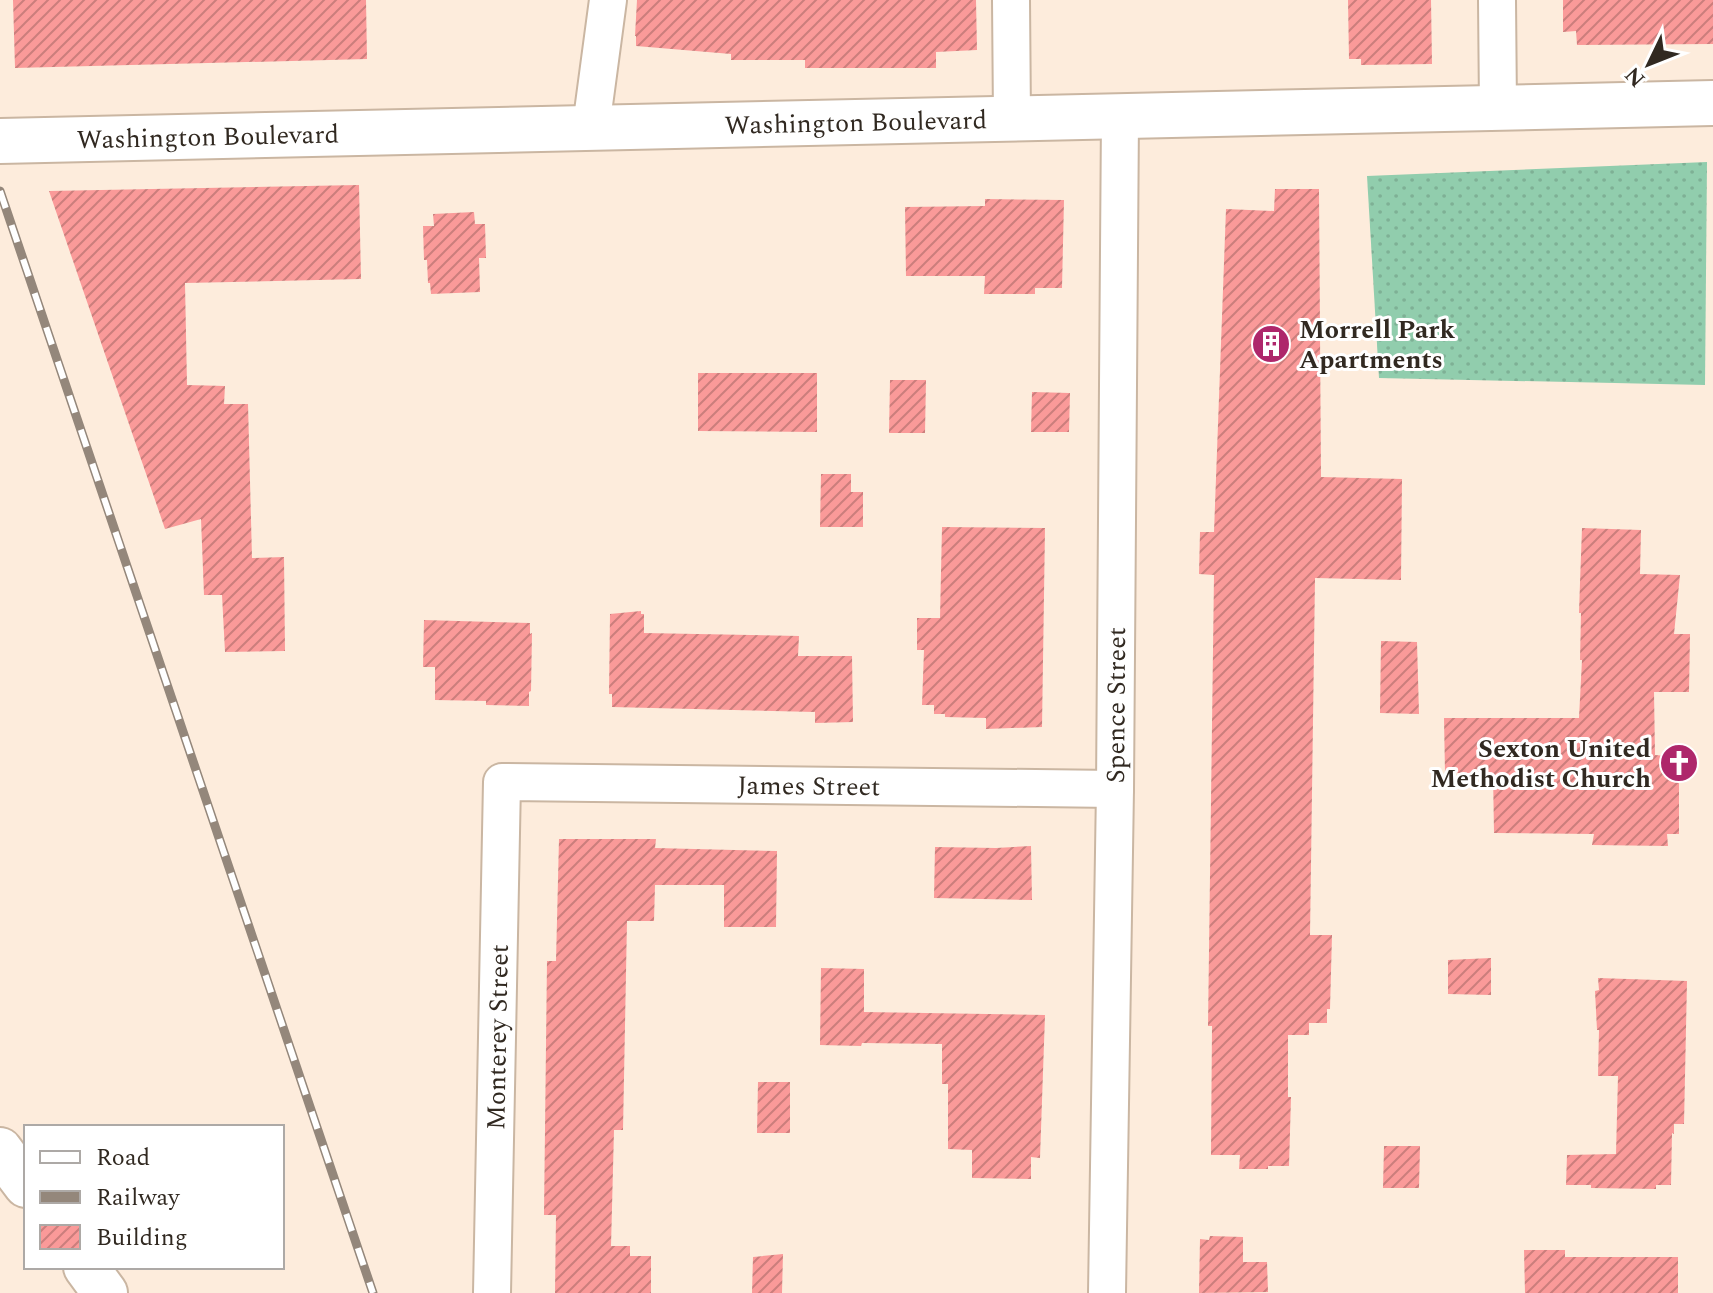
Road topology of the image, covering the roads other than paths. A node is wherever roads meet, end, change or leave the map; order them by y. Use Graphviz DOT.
graph roads {
  1 [pos="608,0"];
  2 [pos="1011,0"];
  3 [pos="1497,0"];
  4 [pos="1713,103"];
  5 [pos="1498,107"];
  6 [pos="1120,116"];
  7 [pos="1012,118"];
  8 [pos="591,127"];
  9 [pos="0,141"];
  10 [pos="502,782"];
  11 [pos="1115,789"];
  12 [pos="0,1150"];
  13 [pos="24,1182"];
  14 [pos="87,1269"];
  15 [pos="105,1293"];
  16 [pos="492,1293"];
  17 [pos="1107,1293"];
  1 -- 8 [label="street"];
  2 -- 7 [label="street"];
  3 -- 5 [label="street"];
  4 -- 5 [label="main road, Washington Boulevard"];
  5 -- 6 [label="main road, Washington Boulevard"];
  6 -- 7 [label="main road, Washington Boulevard"];
  6 -- 11 [label="street, Spence Street"];
  7 -- 8 [label="main road, Washington Boulevard"];
  8 -- 9 [label="main road, Washington Boulevard"];
  10 -- 11 [label="street, James Street"];
  10 -- 16 [label="street, Monterey Street"];
  11 -- 17 [label="street, Spence Street"];
  12 -- 13 [label="main road"];
  14 -- 15 [label="main road"];
}
